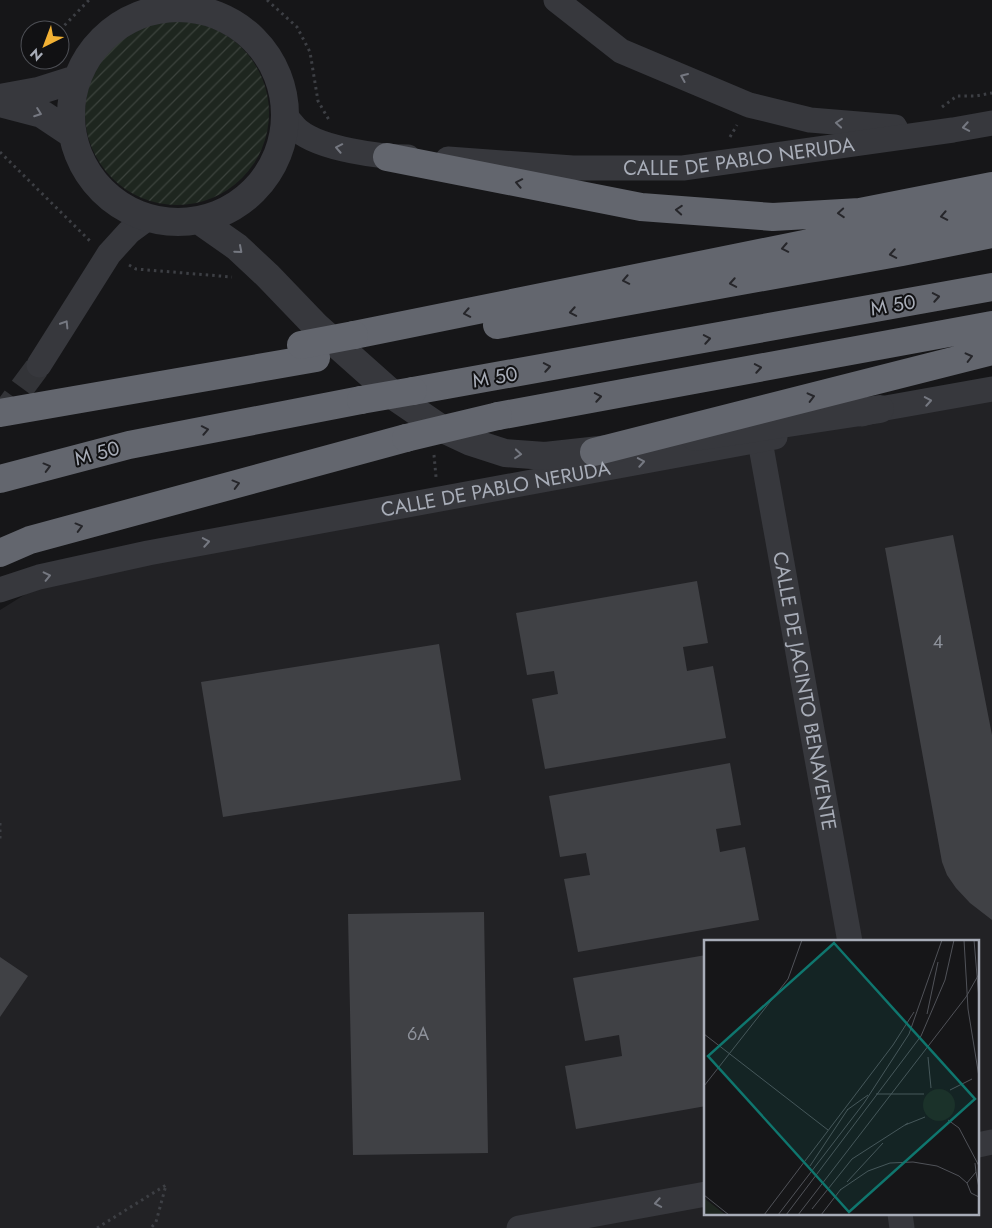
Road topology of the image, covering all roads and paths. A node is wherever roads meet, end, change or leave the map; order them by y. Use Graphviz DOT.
graph roads {
  1 [pos="89,0"];
  2 [pos="267,0"];
  3 [pos="556,0"];
  4 [pos="200,5"];
  5 [pos="70,20"];
  6 [pos="76,79"];
  7 [pos="992,94"];
  8 [pos="0,98"];
  9 [pos="0,102"];
  10 [pos="750,105"];
  11 [pos="286,117"];
  12 [pos="937,119"];
  13 [pos="992,123"];
  14 [pos="332,126"];
  15 [pos="72,134"];
  16 [pos="728,141"];
  17 [pos="387,157"];
  18 [pos="992,186"];
  19 [pos="992,206"];
  20 [pos="148,218"];
  21 [pos="200,220"];
  22 [pos="992,234"];
  23 [pos="992,287"];
  24 [pos="992,325"];
  25 [pos="360,342"];
  26 [pos="308,351"];
  27 [pos="992,351"];
  28 [pos="39,365"];
  29 [pos="992,389"];
  30 [pos="0,397"];
  31 [pos="880,409"];
  32 [pos="0,413"];
  33 [pos="760,441"];
  34 [pos="594,452"];
  35 [pos="0,479"];
  36 [pos="0,553"];
  37 [pos="0,590"];
  38 [pos="0,823"];
  39 [pos="0,841"];
  40 [pos="850,940"];
  41 [pos="704,1194"];
  42 [pos="97,1228"];
  43 [pos="151,1228"];
  44 [pos="519,1228"];
  1 -- 5 [label="path"];
  2 -- 14 [label="path"];
  10 -- 3 [label="street, one-way"];
  4 -- 6 [label="street"];
  4 -- 11 [label="street"];
  6 -- 8 [label="street"];
  6 -- 15 [label="street"];
  7 -- 12 [label="path"];
  9 -- 15 [label="street, one-way"];
  12 -- 10 [label="street, one-way"];
  10 -- 16 [label="path"];
  17 -- 11 [label="street, CALLE DE PABLO NERUDA, one-way"];
  11 -- 21 [label="street"];
  13 -- 12 [label="street, CALLE DE PABLO NERUDA, one-way"];
  12 -- 17 [label="street, CALLE DE PABLO NERUDA"];
  15 -- 20 [label="street"];
  18 -- 17 [label="highway, one-way"];
  19 -- 25 [label="highway, one-way"];
  20 -- 21 [label="street"];
  28 -- 20 [label="street, one-way"];
  21 -- 34 [label="street, one-way"];
  22 -- 25 [label="highway, one-way"];
  35 -- 23 [label="highway, M 50, one-way, bridge"];
  36 -- 24 [label="highway, one-way, bridge"];
  25 -- 26 [label="highway"];
  26 -- 30 [label="highway"];
  26 -- 32 [label="highway"];
  34 -- 27 [label="highway, one-way"];
  31 -- 29 [label="street, CALLE DE PABLO NERUDA, one-way"];
  31 -- 33 [label="street, CALLE DE PABLO NERUDA"];
  31 -- 34 [label="street"];
  37 -- 33 [label="street, CALLE DE PABLO NERUDA, one-way"];
  33 -- 40 [label="street, CALLE DE JACINTO BENAVENTE"];
  38 -- 39 [label="path"];
  41 -- 44 [label="street, one-way"];
  42 -- 43 [label="path"];
}
